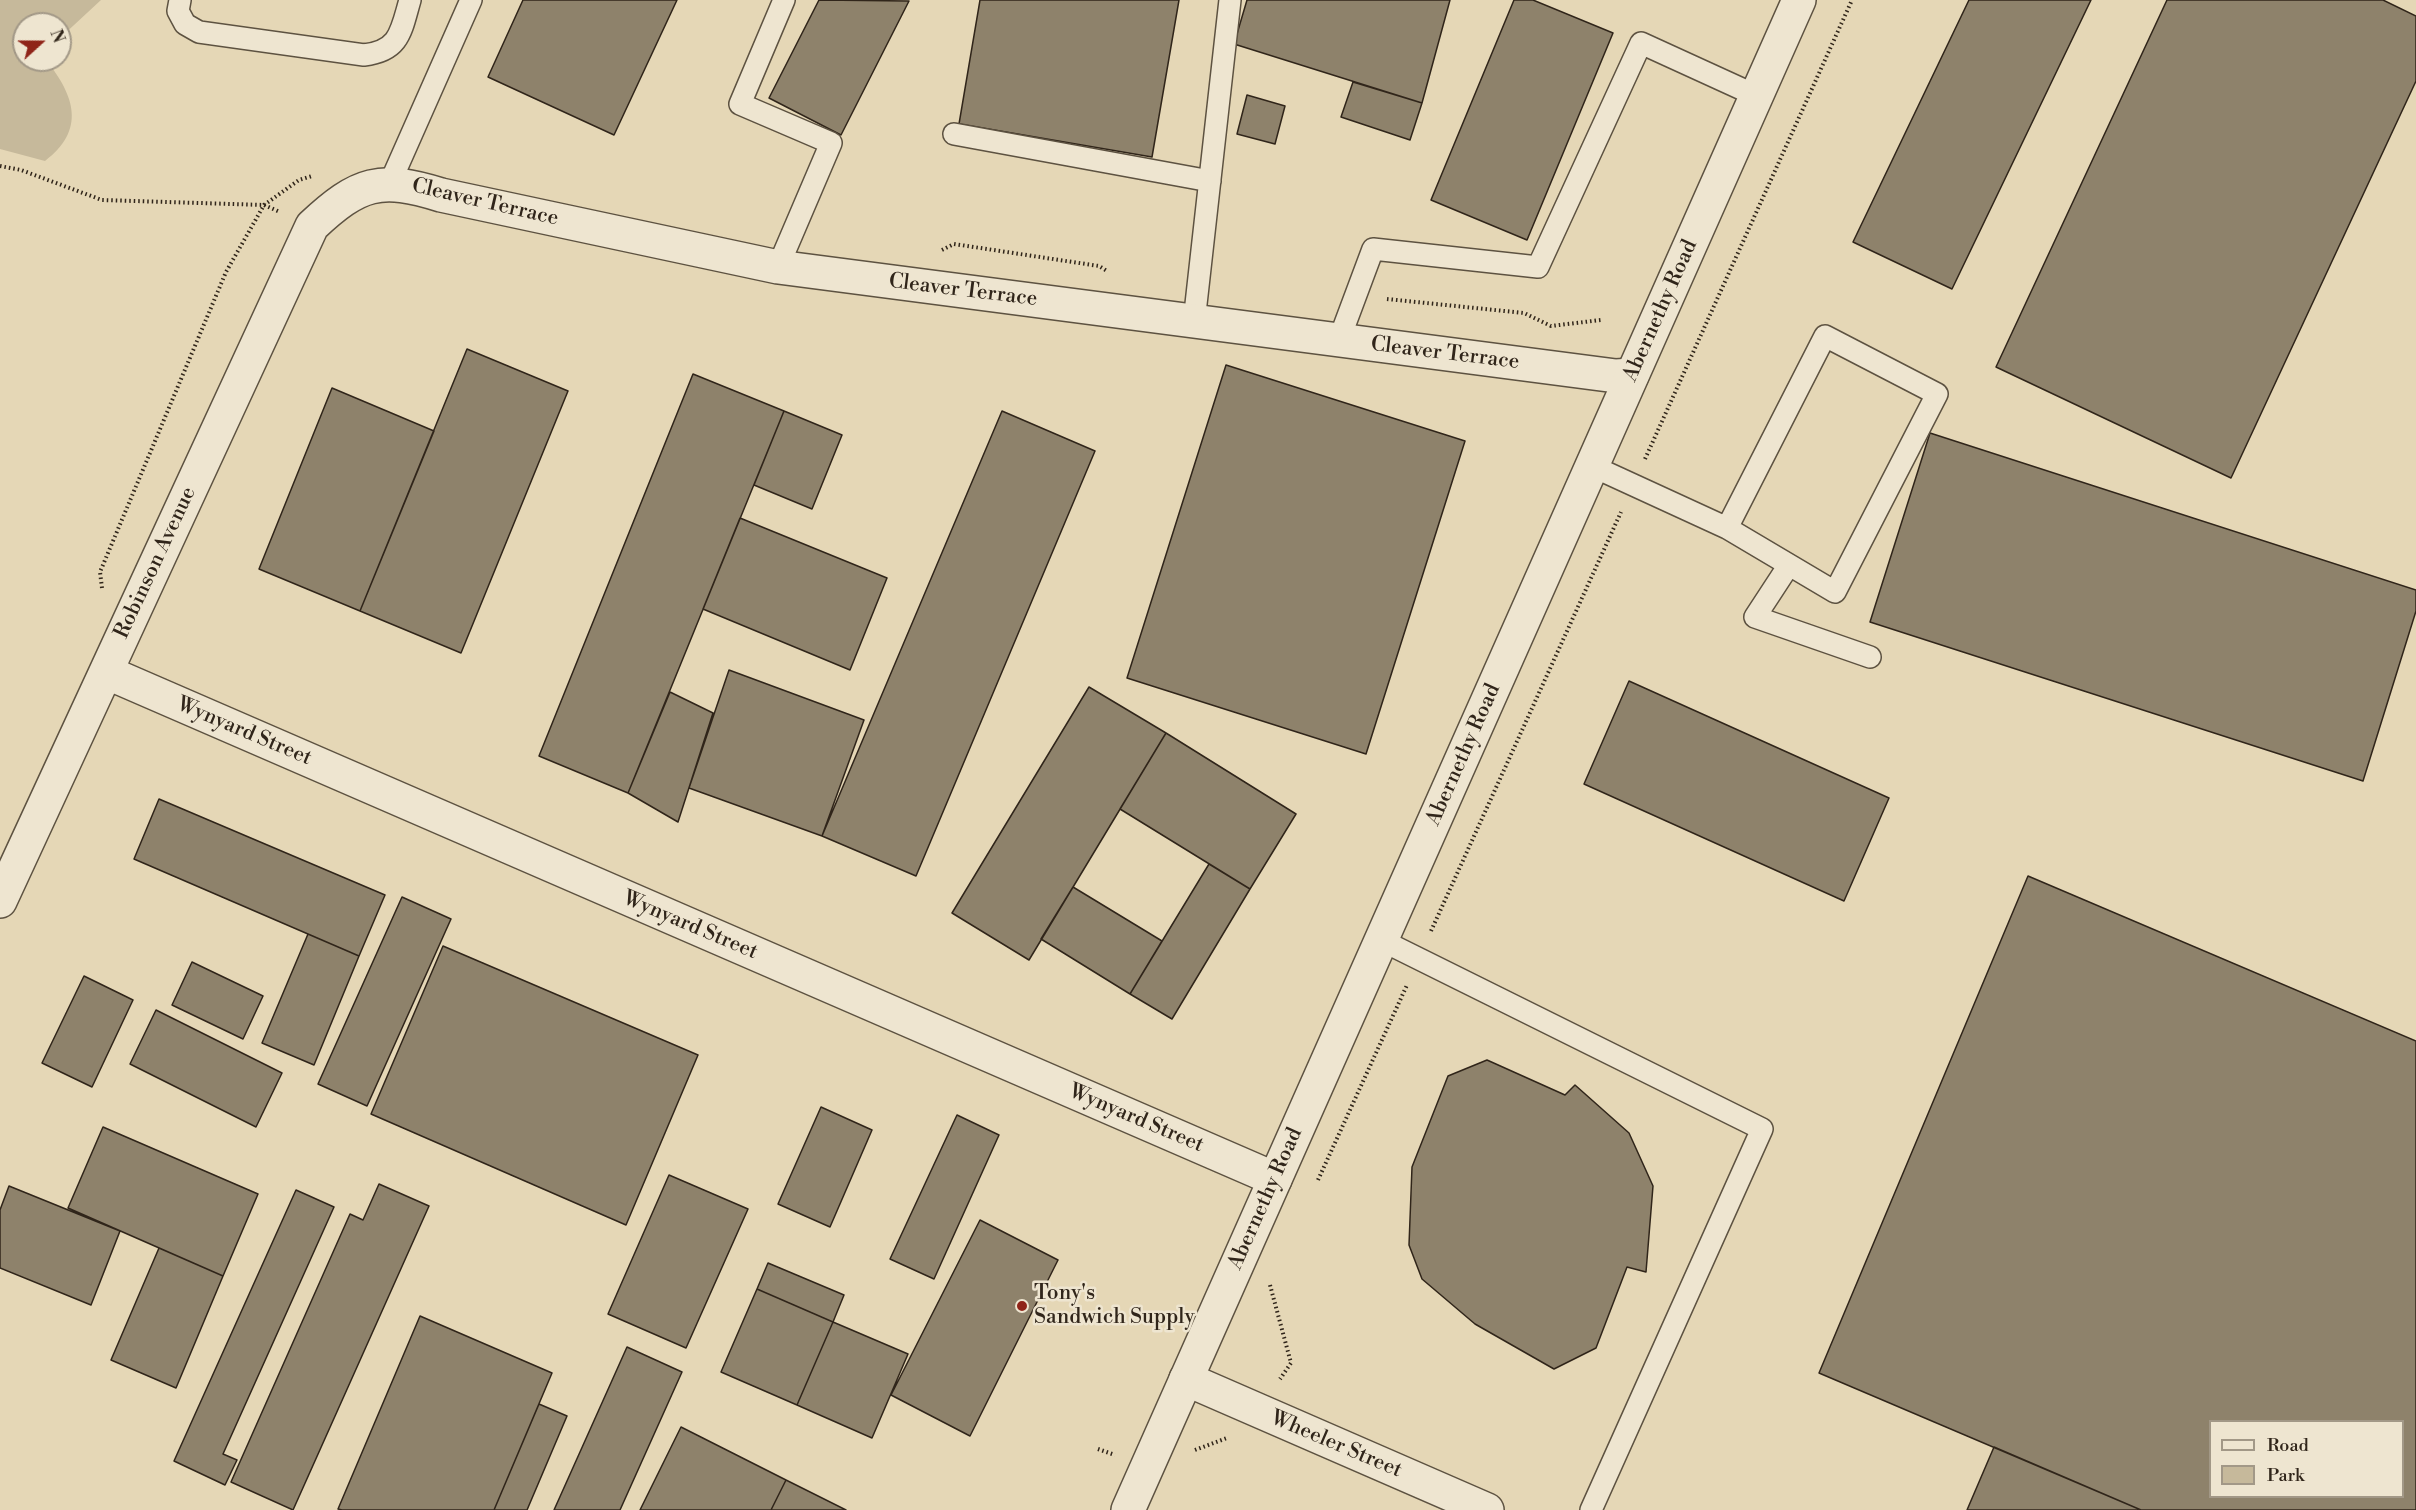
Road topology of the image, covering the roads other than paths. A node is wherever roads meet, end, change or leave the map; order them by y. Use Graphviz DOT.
graph roads {
  1 [pos="180,0"];
  2 [pos="410,0"];
  3 [pos="471,0"];
  4 [pos="784,0"];
  5 [pos="1230,0"];
  6 [pos="1799,0"];
  7 [pos="1757,96"];
  8 [pos="954,134"];
  9 [pos="1210,181"];
  10 [pos="390,183"];
  11 [pos="312,226"];
  12 [pos="778,267"];
  13 [pos="1194,321"];
  14 [pos="1340,340"];
  15 [pos="1632,375"];
  16 [pos="1592,466"];
  17 [pos="1727,528"];
  18 [pos="1789,565"];
  19 [pos="1870,657"];
  20 [pos="106,672"];
  21 [pos="0,901"];
  22 [pos="1381,940"];
  23 [pos="1275,1179"];
  24 [pos="1186,1379"];
  25 [pos="1128,1510"];
  26 [pos="1486,1510"];
  27 [pos="1591,1510"];
  1 -- 2 [label="lane"];
  3 -- 10 [label="lane"];
  4 -- 12 [label="lane"];
  5 -- 9 [label="lane"];
  6 -- 7 [label="street, Abernethy Road"];
  7 -- 14 [label="lane"];
  7 -- 15 [label="street, Abernethy Road"];
  8 -- 9 [label="lane"];
  9 -- 13 [label="lane"];
  10 -- 11 [label="street, Cleaver Terrace"];
  10 -- 12 [label="street, Cleaver Terrace"];
  11 -- 20 [label="street, Robinson Avenue"];
  12 -- 13 [label="street, Cleaver Terrace"];
  13 -- 14 [label="street, Cleaver Terrace"];
  14 -- 15 [label="street, Cleaver Terrace"];
  15 -- 16 [label="street, Abernethy Road"];
  16 -- 17 [label="lane"];
  16 -- 22 [label="street, Abernethy Road"];
  17 -- 18 [label="lane"];
  17 -- 18 [label="lane"];
  18 -- 19 [label="lane"];
  20 -- 21 [label="street, Robinson Avenue"];
  20 -- 23 [label="street, Wynyard Street"];
  22 -- 23 [label="street, Abernethy Road"];
  22 -- 27 [label="lane"];
  23 -- 24 [label="street, Abernethy Road"];
  24 -- 25 [label="street, Abernethy Road"];
  24 -- 26 [label="street, Wheeler Street"];
}
